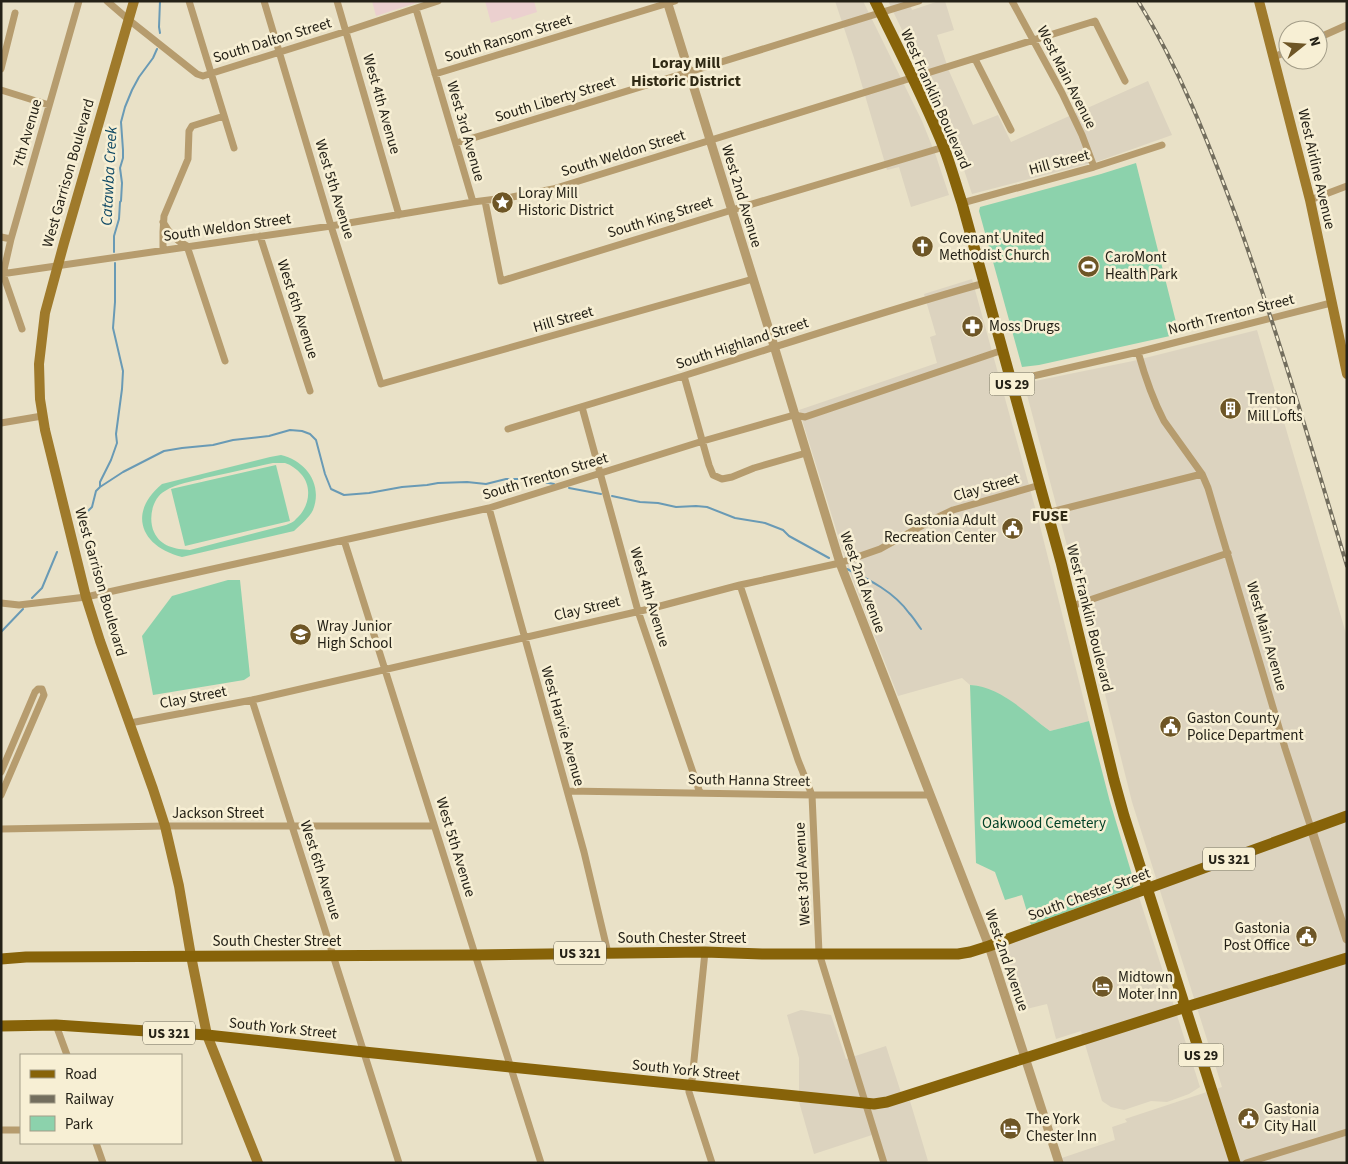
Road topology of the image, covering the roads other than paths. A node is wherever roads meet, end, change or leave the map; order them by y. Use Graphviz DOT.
graph roads {
  1 [pos="79,1"];
  2 [pos="108,1"];
  3 [pos="134,1"];
  4 [pos="189,1"];
  5 [pos="264,1"];
  6 [pos="338,1"];
  7 [pos="438,1"];
  8 [pos="875,1"];
  9 [pos="920,1"];
  10 [pos="1012,1"];
  11 [pos="1260,1"];
  12 [pos="670,2"];
  13 [pos="416,9"];
  14 [pos="15,13"];
  15 [pos="881,13"];
  16 [pos="129,20"];
  17 [pos="1347,25"];
  18 [pos="347,32"];
  19 [pos="1328,34"];
  20 [pos="1033,40"];
  21 [pos="279,52"];
  22 [pos="1278,55"];
  23 [pos="1274,57"];
  24 [pos="975,58"];
  25 [pos="1,69"];
  26 [pos="689,72"];
  27 [pos="211,74"];
  28 [pos="435,74"];
  29 [pos="913,78"];
  30 [pos="1125,82"];
  31 [pos="1,90"];
  32 [pos="50,105"];
  33 [pos="224,116"];
  34 [pos="1012,130"];
  35 [pos="710,140"];
  36 [pos="456,143"];
  37 [pos="1162,145"];
  38 [pos="944,147"];
  39 [pos="234,148"];
  40 [pos="1094,167"];
  41 [pos="1347,186"];
  42 [pos="1310,200"];
  43 [pos="473,202"];
  44 [pos="486,202"];
  45 [pos="962,203"];
  46 [pos="732,210"];
  47 [pos="399,215"];
  48 [pos="163,222"];
  49 [pos="331,226"];
  50 [pos="1,236"];
  51 [pos="260,236"];
  52 [pos="11,239"];
  53 [pos="187,246"];
  54 [pos="163,250"];
  55 [pos="58,266"];
  56 [pos="2,274"];
  57 [pos="753,279"];
  58 [pos="501,281"];
  59 [pos="984,283"];
  60 [pos="1331,303"];
  61 [pos="22,329"];
  62 [pos="774,346"];
  63 [pos="1002,350"];
  64 [pos="1138,352"];
  65 [pos="225,361"];
  66 [pos="1347,374"];
  67 [pos="684,376"];
  68 [pos="1011,381"];
  69 [pos="381,384"];
  70 [pos="310,391"];
  71 [pos="582,407"];
  72 [pos="794,415"];
  73 [pos="42,416"];
  74 [pos="1,423"];
  75 [pos="508,429"];
  76 [pos="702,441"];
  77 [pos="806,453"];
  78 [pos="600,474"];
  79 [pos="1202,474"];
  80 [pos="1040,486"];
  81 [pos="489,508"];
  82 [pos="1047,513"];
  83 [pos="344,540"];
  84 [pos="1228,553"];
  85 [pos="840,563"];
  86 [pos="740,586"];
  87 [pos="86,597"];
  88 [pos="1,603"];
  89 [pos="1072,606"];
  90 [pos="638,611"];
  91 [pos="524,637"];
  92 [pos="385,669"];
  93 [pos="252,700"];
  94 [pos="130,723"];
  95 [pos="1,772"];
  96 [pos="568,792"];
  97 [pos="700,793"];
  98 [pos="1,795"];
  99 [pos="812,795"];
  100 [pos="930,795"];
  101 [pos="1347,816"];
  102 [pos="165,826"];
  103 [pos="434,826"];
  104 [pos="292,827"];
  105 [pos="1311,828"];
  106 [pos="1,829"];
  107 [pos="1148,889"];
  108 [pos="1347,939"];
  109 [pos="989,946"];
  110 [pos="705,952"];
  111 [pos="608,953"];
  112 [pos="819,953"];
  113 [pos="475,955"];
  114 [pos="190,956"];
  115 [pos="333,956"];
  116 [pos="1347,958"];
  117 [pos="1,959"];
  118 [pos="1186,1007"];
  119 [pos="56,1025"];
  120 [pos="1,1026"];
  121 [pos="207,1035"];
  122 [pos="364,1052"];
  123 [pos="67,1054"];
  124 [pos="1025,1058"];
  125 [pos="510,1067"];
  126 [pos="689,1085"];
  127 [pos="865,1104"];
  128 [pos="1,1130"];
  129 [pos="20,1130"];
  130 [pos="1347,1132"];
  131 [pos="96,1144"];
  132 [pos="102,1163"];
  133 [pos="258,1163"];
  134 [pos="399,1163"];
  135 [pos="541,1163"];
  136 [pos="712,1163"];
  137 [pos="884,1163"];
  138 [pos="1059,1163"];
  139 [pos="1235,1163"];
  140 [pos="1246,1163"];
  1 -- 32 [label="street, 7th Avenue"];
  2 -- 16 [label="street, South Dalton Street"];
  3 -- 16 [label="main road, West Garrison Boulevard"];
  4 -- 27 [label="street"];
  5 -- 21 [label="street, West 5th Avenue"];
  6 -- 18 [label="street, West 4th Avenue"];
  7 -- 13 [label="street, South Dalton Street"];
  8 -- 15 [label="main road, West Franklin Boulevard / US 29"];
  9 -- 15 [label="street, South Liberty Street"];
  10 -- 20 [label="street, West Main Avenue"];
  11 -- 23 [label="main road, West Airline Avenue"];
  12 -- 26 [label="street, West 2nd Avenue"];
  12 -- 28 [label="street, South Ransom Street"];
  13 -- 18 [label="street, South Dalton Street"];
  13 -- 28 [label="street, West 3rd Avenue"];
  14 -- 25 [label="street"];
  15 -- 26 [label="street, South Liberty Street"];
  15 -- 29 [label="main road, West Franklin Boulevard / US 29"];
  16 -- 27 [label="street, South Dalton Street"];
  16 -- 55 [label="main road, West Garrison Boulevard"];
  17 -- 19 [label="street"];
  18 -- 21 [label="street, South Dalton Street"];
  18 -- 47 [label="street, West 4th Avenue"];
  20 -- 24 [label="street, South Weldon Street"];
  20 -- 30 [label="street, South Weldon Street"];
  20 -- 40 [label="street, West Main Avenue"];
  21 -- 27 [label="street, South Dalton Street"];
  21 -- 49 [label="street, West 5th Avenue"];
  22 -- 23 [label="street"];
  23 -- 42 [label="main road, West Airline Avenue"];
  24 -- 29 [label="street, South Weldon Street"];
  24 -- 34 [label="street"];
  26 -- 35 [label="street, West 2nd Avenue"];
  26 -- 36 [label="street, South Liberty Street"];
  27 -- 33 [label="street"];
  28 -- 36 [label="street, West 3rd Avenue"];
  29 -- 35 [label="street, South Weldon Street"];
  29 -- 38 [label="main road, West Franklin Boulevard / US 29"];
  31 -- 32 [label="street"];
  32 -- 52 [label="street, 7th Avenue"];
  33 -- 39 [label="street"];
  33 -- 48 [label="street"];
  35 -- 44 [label="street, South Weldon Street"];
  35 -- 46 [label="street, West 2nd Avenue"];
  36 -- 43 [label="street, West 3rd Avenue"];
  37 -- 40 [label="street, Hill Street"];
  38 -- 45 [label="main road, West Franklin Boulevard / US 29"];
  38 -- 46 [label="street, South King Street"];
  40 -- 45 [label="street, Hill Street"];
  41 -- 42 [label="street"];
  42 -- 60 [label="main road, West Airline Avenue"];
  43 -- 44 [label="street, South Weldon Street"];
  43 -- 47 [label="street, South Weldon Street"];
  44 -- 58 [label="street, West 3rd Avenue"];
  45 -- 59 [label="main road, West Franklin Boulevard / US 29"];
  46 -- 57 [label="street, West 2nd Avenue"];
  46 -- 58 [label="street, South King Street"];
  47 -- 49 [label="street, South Weldon Street"];
  48 -- 53 [label="street"];
  48 -- 54 [label="street"];
  49 -- 51 [label="street, South Weldon Street"];
  49 -- 69 [label="street, West 5th Avenue"];
  50 -- 52 [label="street"];
  51 -- 53 [label="street, South Weldon Street"];
  51 -- 70 [label="street, West 6th Avenue"];
  52 -- 56 [label="street, 7th Avenue"];
  53 -- 54 [label="street, South Weldon Street"];
  53 -- 65 [label="street"];
  54 -- 55 [label="street, South Weldon Street"];
  55 -- 56 [label="street, South Weldon Street"];
  55 -- 73 [label="main road, West Garrison Boulevard"];
  56 -- 61 [label="street"];
  57 -- 62 [label="street, West 2nd Avenue"];
  57 -- 69 [label="street, Hill Street"];
  59 -- 62 [label="street, South Highland Street"];
  59 -- 63 [label="main road, West Franklin Boulevard / US 29"];
  60 -- 64 [label="street, North Trenton Street"];
  60 -- 66 [label="main road, West Airline Avenue"];
  62 -- 67 [label="street, South Highland Street"];
  62 -- 72 [label="street, West 2nd Avenue"];
  63 -- 68 [label="main road, West Franklin Boulevard / US 29"];
  63 -- 72 [label="street, South Trenton Street"];
  64 -- 68 [label="street"];
  64 -- 79 [label="street, West Main Avenue"];
  67 -- 71 [label="street, South Highland Street"];
  67 -- 76 [label="street"];
  68 -- 80 [label="main road, West Franklin Boulevard / US 29"];
  71 -- 75 [label="street, South Highland Street"];
  71 -- 78 [label="street, West 4th Avenue"];
  72 -- 76 [label="street, South Trenton Street"];
  72 -- 77 [label="street, West 2nd Avenue"];
  73 -- 74 [label="street"];
  73 -- 87 [label="main road, West Garrison Boulevard"];
  76 -- 77 [label="street"];
  76 -- 78 [label="street, South Trenton Street"];
  77 -- 85 [label="street, West 2nd Avenue"];
  78 -- 81 [label="street, South Trenton Street"];
  78 -- 90 [label="street, West 4th Avenue"];
  79 -- 82 [label="street"];
  79 -- 84 [label="street, West Main Avenue"];
  80 -- 82 [label="main road, West Franklin Boulevard / US 29"];
  80 -- 85 [label="street, Clay Street"];
  81 -- 83 [label="street, South Trenton Street"];
  81 -- 91 [label="street, West Harvie Avenue"];
  82 -- 89 [label="main road, West Franklin Boulevard / US 29"];
  83 -- 87 [label="street, South Trenton Street"];
  83 -- 92 [label="street, West 5th Avenue"];
  84 -- 89 [label="street"];
  84 -- 105 [label="street, West Main Avenue"];
  85 -- 86 [label="street, Clay Street"];
  85 -- 100 [label="street, West 2nd Avenue"];
  86 -- 90 [label="street, Clay Street"];
  86 -- 99 [label="street, West 3rd Avenue"];
  87 -- 88 [label="street, South Trenton Street"];
  87 -- 94 [label="main road, West Garrison Boulevard"];
  89 -- 107 [label="main road, West Franklin Boulevard / US 29"];
  90 -- 91 [label="street, Clay Street"];
  90 -- 97 [label="street, West 4th Avenue"];
  91 -- 92 [label="street, Clay Street"];
  91 -- 96 [label="street, West Harvie Avenue"];
  92 -- 93 [label="street, Clay Street"];
  92 -- 103 [label="street, West 5th Avenue"];
  93 -- 94 [label="street, Clay Street"];
  93 -- 104 [label="street, West 6th Avenue"];
  94 -- 102 [label="main road, West Garrison Boulevard"];
  95 -- 98 [label="street"];
  96 -- 97 [label="street, South Hanna Street"];
  96 -- 111 [label="street, West Harvie Avenue"];
  97 -- 99 [label="street, South Hanna Street"];
  99 -- 100 [label="street, South Hanna Street"];
  99 -- 112 [label="street, West 3rd Avenue"];
  100 -- 109 [label="street, West 2nd Avenue"];
  101 -- 105 [label="main road, US 321"];
  102 -- 104 [label="street, Jackson Street"];
  102 -- 106 [label="street, Jackson Street"];
  102 -- 114 [label="main road, West Garrison Boulevard"];
  103 -- 104 [label="street, Jackson Street"];
  103 -- 113 [label="street, West 5th Avenue"];
  104 -- 115 [label="street, West 6th Avenue"];
  105 -- 107 [label="main road, South Chester Street / US 321"];
  105 -- 108 [label="street, West Main Avenue"];
  107 -- 109 [label="main road, South Chester Street / US 321"];
  107 -- 118 [label="main road, West Franklin Boulevard / US 29"];
  109 -- 112 [label="main road, South Chester Street / US 321"];
  109 -- 124 [label="street, West 2nd Avenue"];
  110 -- 111 [label="main road, South Chester Street / US 321"];
  110 -- 112 [label="main road, South Chester Street / US 321"];
  110 -- 126 [label="street"];
  111 -- 113 [label="main road, South Chester Street / US 321"];
  112 -- 127 [label="street, West 3rd Avenue"];
  113 -- 115 [label="main road, South Chester Street / US 321"];
  113 -- 125 [label="street, West 5th Avenue"];
  114 -- 115 [label="main road, South Chester Street / US 321"];
  114 -- 117 [label="main road, South Chester Street / US 321"];
  114 -- 121 [label="main road, West Garrison Boulevard"];
  115 -- 122 [label="street, West 6th Avenue"];
  116 -- 118 [label="main road, South York Street / US 321"];
  118 -- 124 [label="main road, South York Street / US 321"];
  118 -- 139 [label="main road, West Franklin Boulevard / US 29"];
  119 -- 120 [label="main road, South York Street / US 321"];
  119 -- 121 [label="main road, South York Street / US 321"];
  119 -- 123 [label="street"];
  121 -- 122 [label="main road, South York Street / US 321"];
  121 -- 133 [label="main road, West Garrison Boulevard"];
  122 -- 125 [label="main road, South York Street / US 321"];
  122 -- 134 [label="street, West 6th Avenue"];
  124 -- 127 [label="main road, South York Street / US 321"];
  124 -- 138 [label="street, West 2nd Avenue"];
  125 -- 126 [label="main road, South York Street / US 321"];
  125 -- 135 [label="street, West 5th Avenue"];
  126 -- 127 [label="main road, South York Street / US 321"];
  126 -- 136 [label="street"];
  127 -- 137 [label="street, West 3rd Avenue"];
  128 -- 129 [label="street"];
  130 -- 140 [label="street"];
  131 -- 132 [label="street"];
}
